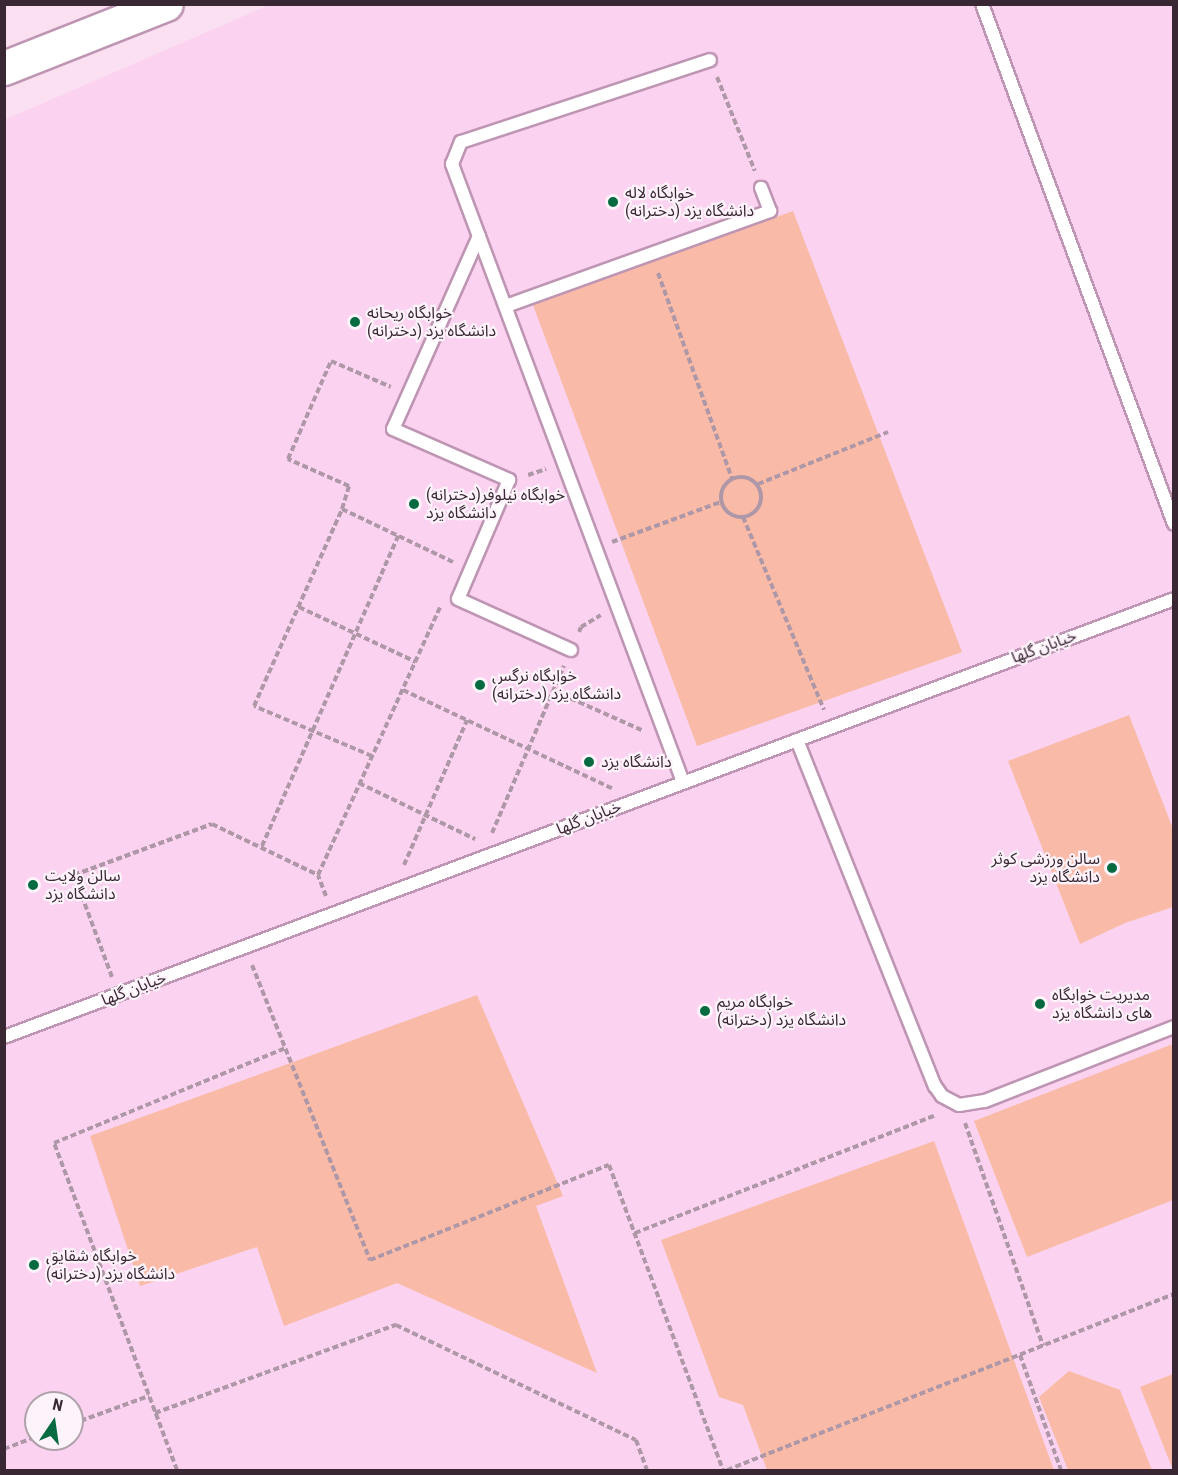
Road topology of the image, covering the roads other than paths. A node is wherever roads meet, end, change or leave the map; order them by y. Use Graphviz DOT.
graph roads {
  1 [pos="166,4"];
  2 [pos="982,4"];
  3 [pos="710,60"];
  4 [pos="4,68"];
  5 [pos="761,188"];
  6 [pos="479,236"];
  7 [pos="506,306"];
  8 [pos="1173,524"];
  9 [pos="1173,599"];
  10 [pos="571,650"];
  11 [pos="797,740"];
  12 [pos="683,782"];
  13 [pos="1173,1028"];
  14 [pos="4,1037"];
  1 -- 4 [label="main road"];
  2 -- 8 [label="lane"];
  3 -- 6 [label="lane"];
  5 -- 7 [label="lane"];
  6 -- 7 [label="lane"];
  6 -- 10 [label="lane"];
  7 -- 12 [label="lane"];
  9 -- 11 [label="lane, خیابان گلها"];
  11 -- 12 [label="lane, خیابان گلها"];
  11 -- 13 [label="lane"];
  12 -- 14 [label="lane, خیابان گلها"];
}
